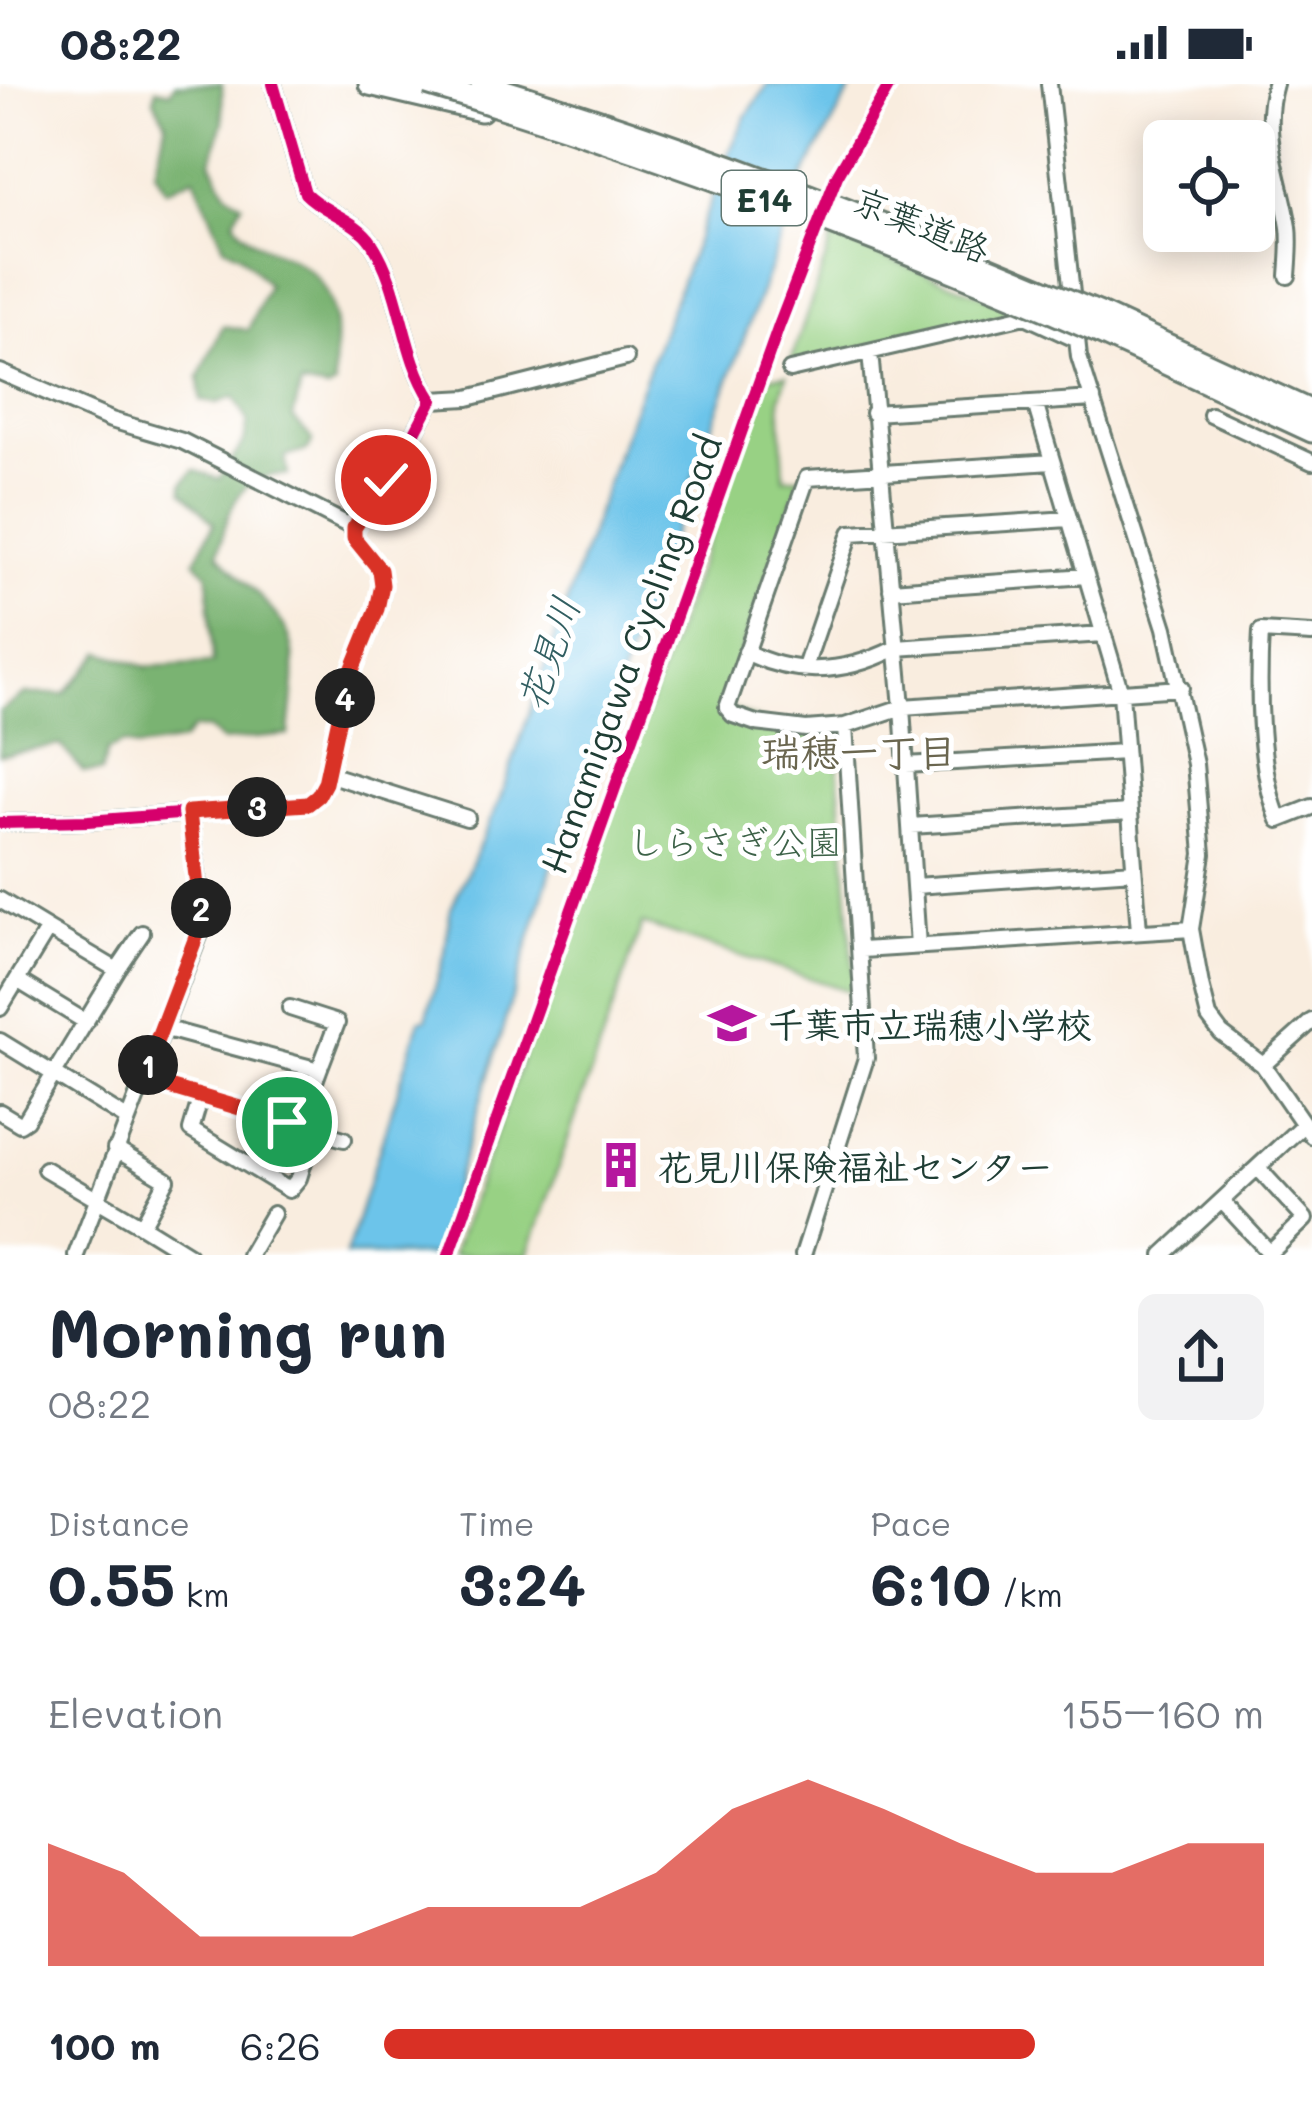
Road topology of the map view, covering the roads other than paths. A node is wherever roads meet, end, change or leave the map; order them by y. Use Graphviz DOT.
graph roads {
  1 [pos="273,84"];
  2 [pos="370,84"];
  3 [pos="428,84"];
  4 [pos="482,84"];
  5 [pos="508,84"];
  6 [pos="1049,84"];
  7 [pos="1275,84"];
  8 [pos="653,148"];
  9 [pos="1288,276"];
  10 [pos="1090,328"];
  11 [pos="870,352"];
  12 [pos="626,358"];
  13 [pos="790,370"];
  14 [pos="0,372"];
  15 [pos="432,400"];
  16 [pos="1093,400"];
  17 [pos="1035,404"];
  18 [pos="1312,412"];
  19 [pos="873,413"];
  20 [pos="1211,415"];
  21 [pos="1312,431"];
  22 [pos="1052,461"];
  23 [pos="1312,462"];
  24 [pos="878,472"];
  25 [pos="1069,519"];
  26 [pos="354,528"];
  27 [pos="884,531"];
  28 [pos="1086,576"];
  29 [pos="891,590"];
  30 [pos="1103,634"];
  31 [pos="1312,634"];
  32 [pos="896,648"];
  33 [pos="746,652"];
  34 [pos="804,670"];
  35 [pos="1181,688"];
  36 [pos="1121,693"];
  37 [pos="902,707"];
  38 [pos="845,726"];
  39 [pos="1125,752"];
  40 [pos="906,765"];
  41 [pos="328,774"];
  42 [pos="1312,808"];
  43 [pos="189,812"];
  44 [pos="1130,812"];
  45 [pos="467,818"];
  46 [pos="0,823"];
  47 [pos="910,826"];
  48 [pos="1134,871"];
  49 [pos="915,886"];
  50 [pos="0,900"];
  51 [pos="48,929"];
  52 [pos="1192,929"];
  53 [pos="1138,931"];
  54 [pos="136,936"];
  55 [pos="919,946"];
  56 [pos="862,950"];
  57 [pos="117,970"];
  58 [pos="17,980"];
  59 [pos="0,1008"];
  60 [pos="290,1009"];
  61 [pos="1312,1021"];
  62 [pos="86,1022"];
  63 [pos="163,1028"];
  64 [pos="0,1041"];
  65 [pos="1263,1065"];
  66 [pos="319,1070"];
  67 [pos="53,1075"];
  68 [pos="142,1079"];
  69 [pos="201,1096"];
  70 [pos="0,1112"];
  71 [pos="127,1119"];
  72 [pos="287,1122"];
  73 [pos="314,1130"];
  74 [pos="1308,1130"];
  75 [pos="344,1139"];
  76 [pos="115,1149"];
  77 [pos="1258,1168"];
  78 [pos="41,1170"];
  79 [pos="95,1200"];
  80 [pos="1222,1201"];
  81 [pos="273,1214"];
  82 [pos="142,1226"];
  83 [pos="76,1255"];
  84 [pos="189,1255"];
  85 [pos="249,1255"];
  86 [pos="802,1255"];
  87 [pos="1163,1255"];
  1 -- 15 [label="street"];
  2 -- 8 [label="highway, bridge"];
  3 -- 8 [label="highway, 京葉道路 / E14, bridge"];
  4 -- 8 [label="highway, 京葉道路 / E14, bridge"];
  5 -- 8 [label="highway, bridge"];
  6 -- 10 [label="street"];
  7 -- 9 [label="street"];
  8 -- 10 [label="highway, 京葉道路 / E14, bridge"];
  10 -- 11 [label="street"];
  10 -- 16 [label="street"];
  10 -- 18 [label="highway, 京葉道路 / E14"];
  10 -- 21 [label="highway, 京葉道路 / E14"];
  11 -- 13 [label="street"];
  11 -- 19 [label="street"];
  12 -- 15 [label="street"];
  14 -- 26 [label="street"];
  15 -- 26 [label="street"];
  16 -- 17 [label="street"];
  16 -- 35 [label="street"];
  17 -- 19 [label="street"];
  17 -- 22 [label="street"];
  19 -- 24 [label="street"];
  20 -- 23 [label="street"];
  22 -- 24 [label="street"];
  22 -- 25 [label="street"];
  24 -- 27 [label="street"];
  24 -- 33 [label="street"];
  25 -- 27 [label="street"];
  25 -- 28 [label="street"];
  26 -- 41 [label="street"];
  27 -- 29 [label="street"];
  27 -- 34 [label="street"];
  28 -- 29 [label="street"];
  28 -- 30 [label="street"];
  29 -- 32 [label="street"];
  30 -- 32 [label="street"];
  30 -- 36 [label="street"];
  31 -- 42 [label="street"];
  32 -- 34 [label="street"];
  32 -- 37 [label="street"];
  33 -- 34 [label="street"];
  33 -- 38 [label="street"];
  35 -- 36 [label="street"];
  35 -- 52 [label="street"];
  36 -- 37 [label="street"];
  36 -- 39 [label="street"];
  37 -- 38 [label="street"];
  37 -- 40 [label="street"];
  38 -- 56 [label="street"];
  39 -- 40 [label="street"];
  39 -- 44 [label="street"];
  40 -- 47 [label="street"];
  41 -- 43 [label="street"];
  41 -- 45 [label="street"];
  43 -- 46 [label="street"];
  43 -- 63 [label="street"];
  44 -- 47 [label="street"];
  44 -- 48 [label="street"];
  47 -- 49 [label="street"];
  48 -- 49 [label="street"];
  48 -- 53 [label="street"];
  49 -- 55 [label="street"];
  50 -- 51 [label="street"];
  51 -- 57 [label="street"];
  51 -- 58 [label="street"];
  52 -- 53 [label="street"];
  52 -- 65 [label="street"];
  53 -- 55 [label="street"];
  54 -- 57 [label="street"];
  55 -- 56 [label="street"];
  56 -- 86 [label="street"];
  57 -- 62 [label="street"];
  58 -- 59 [label="street"];
  58 -- 62 [label="street"];
  60 -- 66 [label="street"];
  61 -- 65 [label="street"];
  62 -- 67 [label="street"];
  63 -- 66 [label="street"];
  63 -- 68 [label="street"];
  64 -- 67 [label="street"];
  65 -- 74 [label="street"];
  66 -- 72 [label="street"];
  67 -- 70 [label="street"];
  67 -- 71 [label="street"];
  68 -- 69 [label="street"];
  68 -- 71 [label="street"];
  69 -- 72 [label="street"];
  69 -- 73 [label="street"];
  71 -- 76 [label="street"];
  72 -- 73 [label="street"];
  73 -- 75 [label="street"];
  74 -- 77 [label="street"];
  76 -- 79 [label="street"];
  76 -- 82 [label="street"];
  77 -- 80 [label="street"];
  77 -- 80 [label="street"];
  78 -- 79 [label="street"];
  79 -- 82 [label="street"];
  79 -- 83 [label="street"];
  80 -- 87 [label="street"];
  81 -- 85 [label="street"];
  82 -- 84 [label="street"];
}
